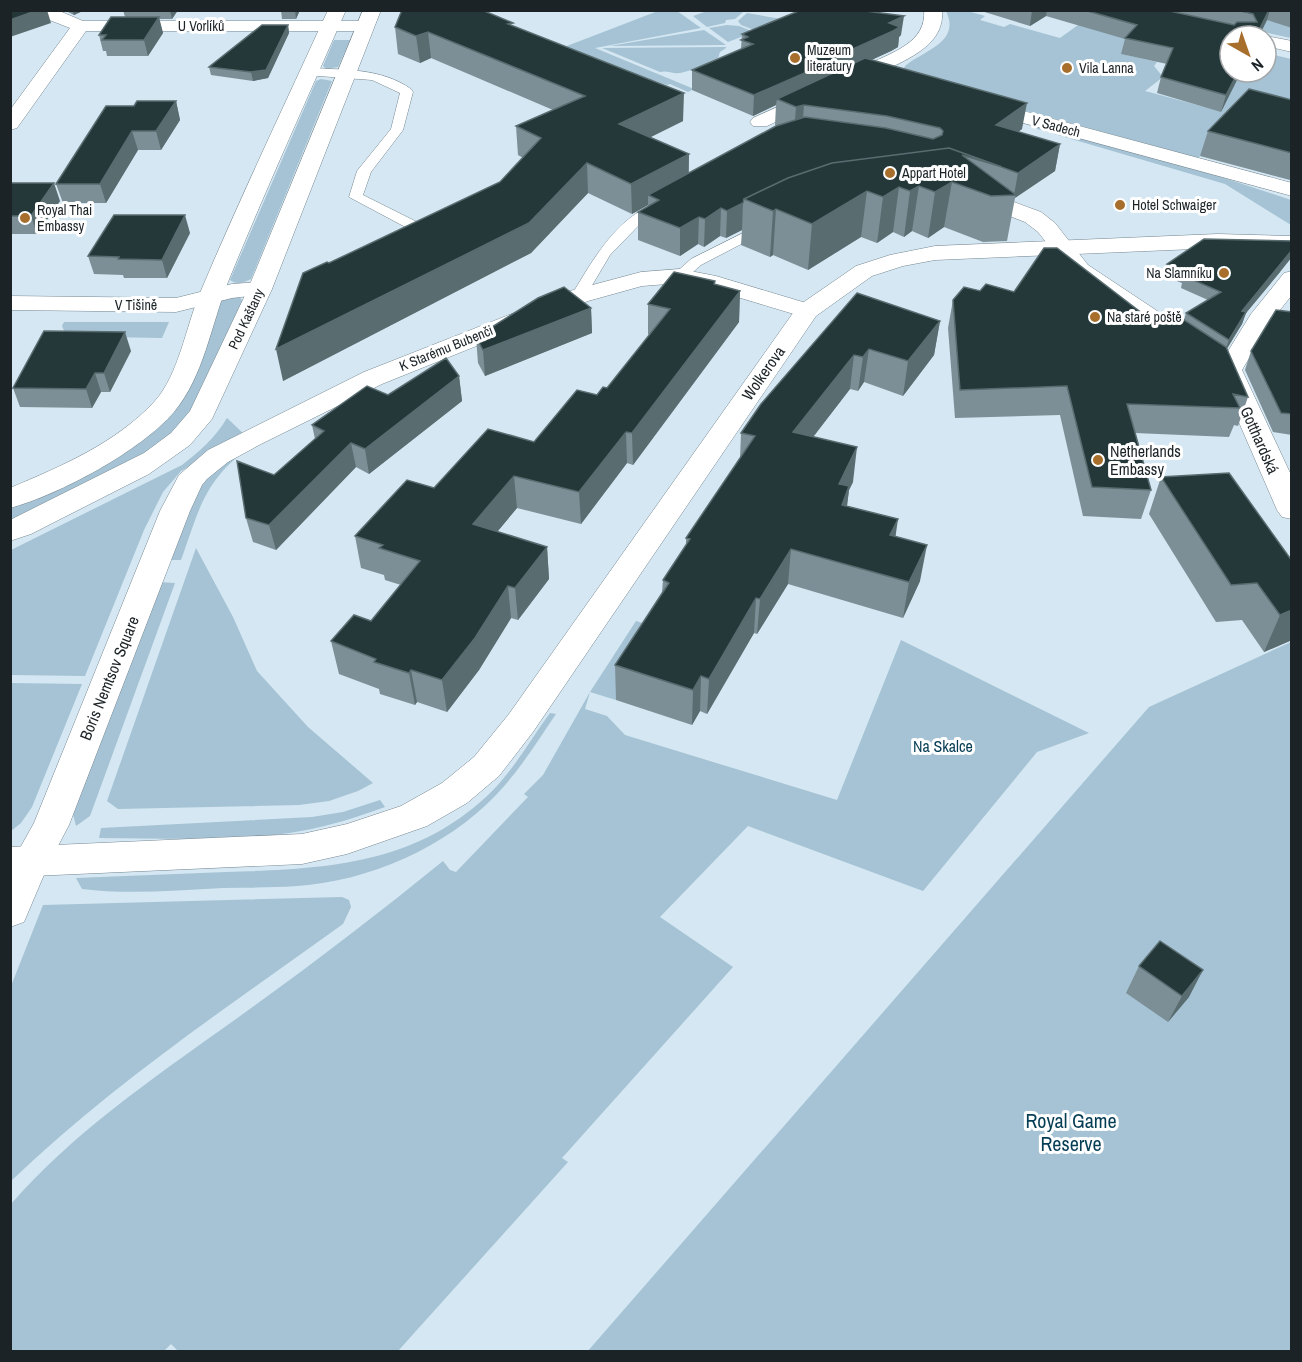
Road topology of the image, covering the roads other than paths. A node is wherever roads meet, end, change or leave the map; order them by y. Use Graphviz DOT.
graph roads {
  1 [pos="40,10"];
  2 [pos="933,10"];
  3 [pos="368,18"];
  4 [pos="333,19"];
  5 [pos="81,26"];
  6 [pos="876,68"];
  7 [pos="309,72"];
  8 [pos="346,74"];
  9 [pos="855,78"];
  10 [pos="834,87"];
  11 [pos="928,91"];
  12 [pos="961,100"];
  13 [pos="760,122"];
  14 [pos="10,124"];
  15 [pos="949,185"];
  16 [pos="1292,190"];
  17 [pos="677,197"];
  18 [pos="775,220"];
  19 [pos="416,227"];
  20 [pos="1292,243"];
  21 [pos="1058,245"];
  22 [pos="680,276"];
  23 [pos="1292,278"];
  24 [pos="260,289"];
  25 [pos="579,296"];
  26 [pos="210,297"];
  27 [pos="10,303"];
  28 [pos="807,310"];
  29 [pos="1229,370"];
  30 [pos="183,493"];
  31 [pos="10,499"];
  32 [pos="1292,510"];
  33 [pos="10,532"];
  34 [pos="21,862"];
  35 [pos="10,911"];
  1 -- 5 [label="street, U Vorlíků"];
  2 -- 6 [label="street"];
  3 -- 4 [label="street, U Vorlíků"];
  3 -- 8 [label="street, Pod Kaštany"];
  4 -- 5 [label="street, U Vorlíků"];
  4 -- 7 [label="street"];
  5 -- 14 [label="street"];
  6 -- 9 [label="street"];
  6 -- 11 [label="street"];
  7 -- 8 [label="lane"];
  7 -- 26 [label="street"];
  8 -- 19 [label="lane"];
  8 -- 24 [label="street, Pod Kaštany"];
  10 -- 13 [label="street"];
  12 -- 16 [label="street, V Sadech"];
  15 -- 21 [label="street"];
  17 -- 25 [label="lane"];
  18 -- 22 [label="lane"];
  20 -- 21 [label="street, Wolkerova"];
  21 -- 28 [label="street, Wolkerova"];
  21 -- 29 [label="street"];
  22 -- 25 [label="street, K Starému Bubenči"];
  22 -- 28 [label="street, K Starému Bubenči"];
  23 -- 29 [label="street"];
  24 -- 26 [label="street, V Tišině"];
  24 -- 33 [label="street, Pod Kaštany"];
  25 -- 30 [label="street, K Starému Bubenči"];
  26 -- 27 [label="street, V Tišině"];
  26 -- 31 [label="street"];
  28 -- 34 [label="street, Wolkerova"];
  29 -- 32 [label="street, Gotthardská"];
  30 -- 34 [label="street, Boris Nemtsov Square"];
  34 -- 35 [label="street, Boris Nemtsov Square"];
}
